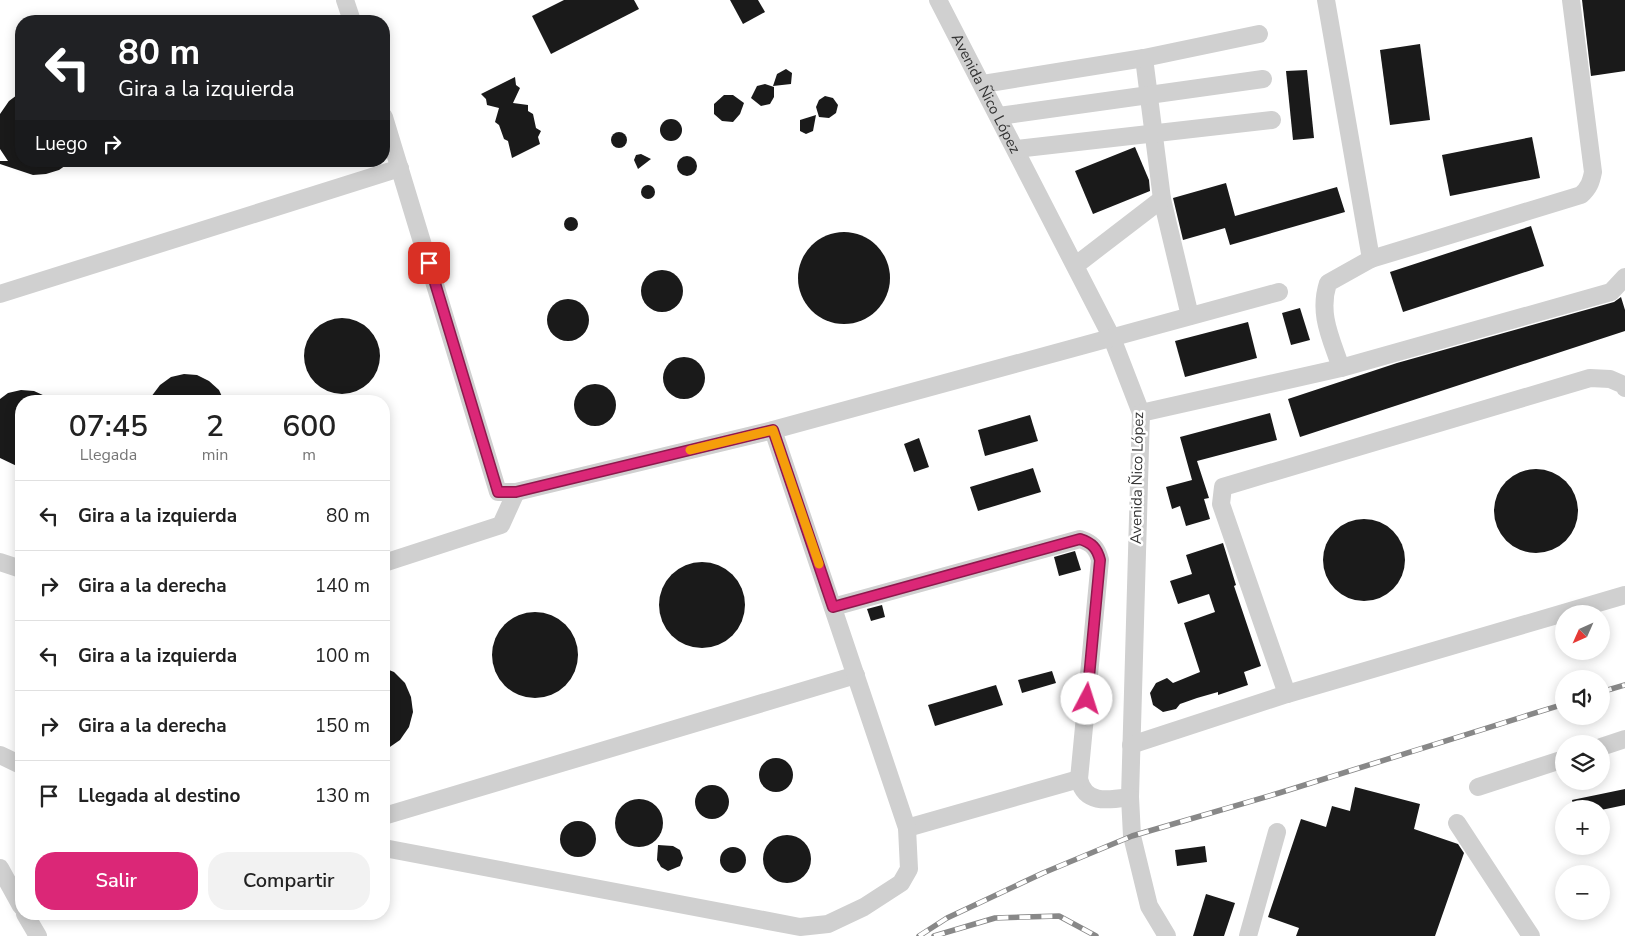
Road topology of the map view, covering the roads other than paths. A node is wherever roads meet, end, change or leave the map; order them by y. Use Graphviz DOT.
graph roads {
  1 [pos="345,0"];
  2 [pos="938,0"];
  3 [pos="1326,0"];
  4 [pos="1570,0"];
  5 [pos="350,15"];
  6 [pos="1259,34"];
  7 [pos="1144,58"];
  8 [pos="1264,79"];
  9 [pos="983,84"];
  10 [pos="1150,95"];
  11 [pos="999,116"];
  12 [pos="1272,120"];
  13 [pos="1154,133"];
  14 [pos="390,136"];
  15 [pos="1016,149"];
  16 [pos="400,168"];
  17 [pos="1162,199"];
  18 [pos="1371,259"];
  19 [pos="1076,265"];
  20 [pos="1625,278"];
  21 [pos="1279,292"];
  22 [pos="0,294"];
  23 [pos="1190,316"];
  24 [pos="1112,338"];
  25 [pos="1341,368"];
  26 [pos="1625,388"];
  27 [pos="1141,413"];
  28 [pos="773,430"];
  29 [pos="516,492"];
  30 [pos="390,561"];
  31 [pos="0,562"];
  32 [pos="15,567"];
  33 [pos="1625,595"];
  34 [pos="833,607"];
  35 [pos="856,675"];
  36 [pos="1287,694"];
  37 [pos="1625,739"];
  38 [pos="1610,744"];
  39 [pos="1131,745"];
  40 [pos="0,755"];
  41 [pos="15,762"];
  42 [pos="1555,762"];
  43 [pos="1079,779"];
  44 [pos="1478,787"];
  45 [pos="1130,797"];
  46 [pos="390,814"];
  47 [pos="1457,823"];
  48 [pos="908,828"];
  49 [pos="1277,832"];
  50 [pos="390,849"];
  51 [pos="0,868"];
  52 [pos="15,895"];
  53 [pos="29,920"];
  54 [pos="38,936"];
  55 [pos="1167,936"];
  56 [pos="1248,936"];
  57 [pos="1531,936"];
  1 -- 5 [label="street"];
  2 -- 9 [label="street, Avenida Ñico López"];
  3 -- 18 [label="street"];
  4 -- 18 [label="street"];
  6 -- 7 [label="street"];
  7 -- 9 [label="street"];
  7 -- 10 [label="street"];
  8 -- 10 [label="street"];
  9 -- 11 [label="street, Avenida Ñico López"];
  10 -- 11 [label="street"];
  10 -- 13 [label="street"];
  11 -- 15 [label="street, Avenida Ñico López"];
  12 -- 13 [label="street"];
  13 -- 15 [label="street"];
  13 -- 17 [label="street"];
  14 -- 16 [label="street"];
  15 -- 19 [label="street, Avenida Ñico López"];
  16 -- 22 [label="street"];
  16 -- 29 [label="street"];
  17 -- 19 [label="street"];
  17 -- 23 [label="street"];
  18 -- 25 [label="street"];
  19 -- 24 [label="street, Avenida Ñico López"];
  20 -- 25 [label="street"];
  21 -- 23 [label="street"];
  23 -- 24 [label="street"];
  24 -- 27 [label="street, Avenida Ñico López"];
  24 -- 28 [label="street"];
  25 -- 27 [label="street"];
  26 -- 36 [label="street"];
  27 -- 39 [label="street, Avenida Ñico López"];
  28 -- 29 [label="street"];
  28 -- 34 [label="street"];
  29 -- 30 [label="street"];
  31 -- 32 [label="street"];
  33 -- 36 [label="street"];
  34 -- 35 [label="street"];
  34 -- 43 [label="street"];
  35 -- 46 [label="street"];
  35 -- 48 [label="street"];
  36 -- 39 [label="street"];
  37 -- 38 [label="street"];
  39 -- 45 [label="street, Avenida Ñico López"];
  40 -- 41 [label="street"];
  42 -- 44 [label="street"];
  43 -- 45 [label="street"];
  43 -- 48 [label="street"];
  45 -- 55 [label="street, Avenida Ñico López"];
  47 -- 57 [label="street"];
  48 -- 50 [label="street"];
  49 -- 56 [label="street"];
  51 -- 52 [label="street"];
  53 -- 54 [label="street"];
}
